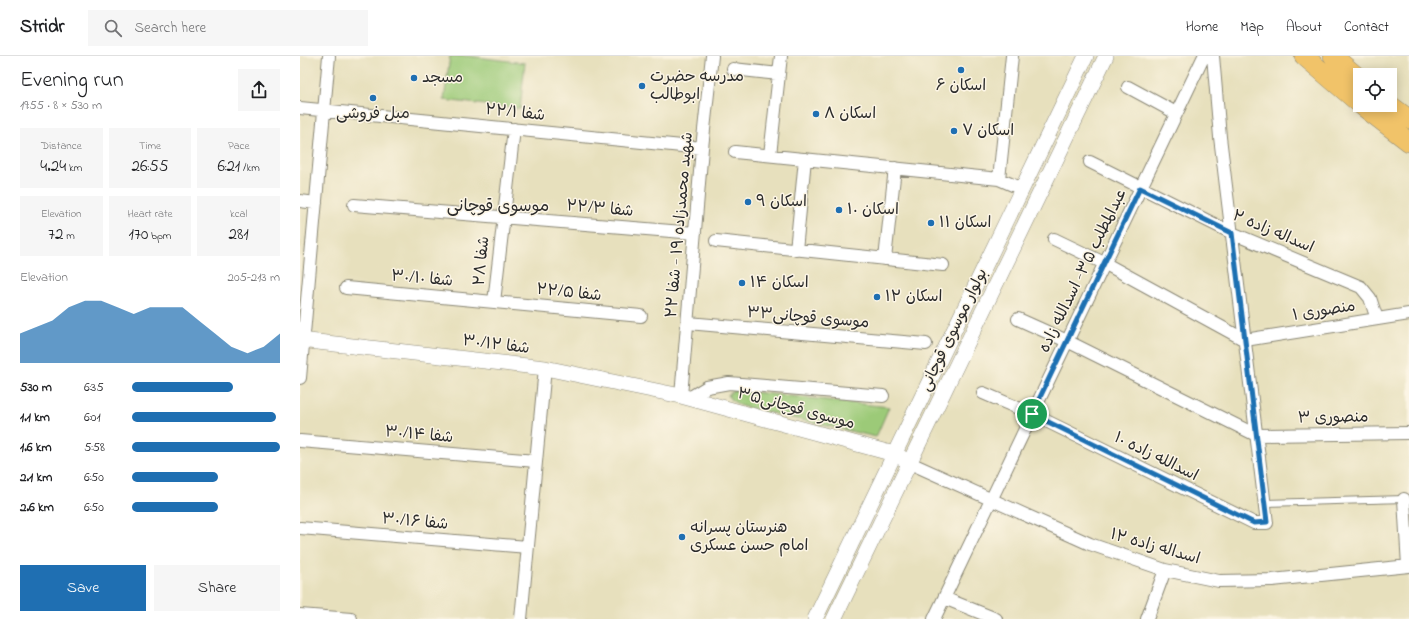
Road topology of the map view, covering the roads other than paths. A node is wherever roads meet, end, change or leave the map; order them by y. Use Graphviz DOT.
graph roads {
  1 [pos="329,56"];
  2 [pos="712,56"];
  3 [pos="781,56"];
  4 [pos="1012,56"];
  5 [pos="1086,56"];
  6 [pos="1106,56"];
  7 [pos="1204,56"];
  8 [pos="1214,56"];
  9 [pos="1304,56"];
  10 [pos="1333,56"];
  11 [pos="733,69"];
  12 [pos="779,74"];
  13 [pos="1353,74"];
  14 [pos="1074,80"];
  15 [pos="1128,87"];
  16 [pos="1090,89"];
  17 [pos="1353,97"];
  18 [pos="300,108"];
  19 [pos="324,110"];
  20 [pos="1397,110"];
  21 [pos="1371,112"];
  22 [pos="1176,113"];
  23 [pos="1409,119"];
  24 [pos="514,129"];
  25 [pos="1409,142"];
  26 [pos="702,148"];
  27 [pos="735,152"];
  28 [pos="770,155"];
  29 [pos="805,159"];
  30 [pos="1090,162"];
  31 [pos="895,168"];
  32 [pos="999,179"];
  33 [pos="1140,188"];
  34 [pos="1022,189"];
  35 [pos="300,201"];
  36 [pos="316,203"];
  37 [pos="354,205"];
  38 [pos="503,217"];
  39 [pos="695,233"];
  40 [pos="1232,233"];
  41 [pos="1054,239"];
  42 [pos="716,241"];
  43 [pos="796,250"];
  44 [pos="885,259"];
  45 [pos="1104,263"];
  46 [pos="943,265"];
  47 [pos="304,287"];
  48 [pos="346,288"];
  49 [pos="494,302"];
  50 [pos="1409,314"];
  51 [pos="641,316"];
  52 [pos="1018,319"];
  53 [pos="1377,319"];
  54 [pos="688,323"];
  55 [pos="302,340"];
  56 [pos="1245,340"];
  57 [pos="1067,341"];
  58 [pos="926,344"];
  59 [pos="545,368"];
  60 [pos="300,378"];
  61 [pos="983,393"];
  62 [pos="883,396"];
  63 [pos="685,397"];
  64 [pos="1032,414"];
  65 [pos="1409,433"];
  66 [pos="1256,435"];
  67 [pos="300,441"];
  68 [pos="894,454"];
  69 [pos="536,461"];
  70 [pos="910,463"];
  71 [pos="1407,499"];
  72 [pos="991,500"];
  73 [pos="1265,503"];
  74 [pos="300,528"];
  75 [pos="528,547"];
  76 [pos="1408,566"];
  77 [pos="1165,570"];
  78 [pos="944,598"];
  79 [pos="300,614"];
  80 [pos="351,619"];
  81 [pos="521,619"];
  82 [pos="815,619"];
  83 [pos="834,619"];
  84 [pos="934,619"];
  85 [pos="996,619"];
  86 [pos="1147,619"];
  1 -- 19 [label="street"];
  2 -- 26 [label="street, شهید محمدزاده ۱۹ - شفا ۲۲"];
  3 -- 12 [label="street"];
  4 -- 32 [label="street"];
  5 -- 14 [label="street, بولوار موسوی قوچانی"];
  6 -- 16 [label="street, بولوار موسوی قوچانی"];
  7 -- 22 [label="street, عبدالمطلب ۳۵- اسدالله زاده"];
  8 -- 40 [label="street"];
  9 -- 17 [label="main road"];
  10 -- 13 [label="main road"];
  11 -- 12 [label="street"];
  12 -- 28 [label="street"];
  14 -- 16 [label="street"];
  14 -- 34 [label="street, بولوار موسوی قوچانی"];
  15 -- 22 [label="street"];
  16 -- 70 [label="street, بولوار موسوی قوچانی"];
  18 -- 19 [label="street, ۲۲/۱ شفا"];
  19 -- 24 [label="street, ۲۲/۱ شفا"];
  19 -- 36 [label="street"];
  20 -- 23 [label="main road"];
  21 -- 25 [label="main road"];
  22 -- 33 [label="street, عبدالمطلب ۳۵- اسدالله زاده"];
  24 -- 26 [label="street, ۲۲/۱ شفا"];
  24 -- 38 [label="street, شفا ۲۸"];
  26 -- 39 [label="street, شهید محمدزاده ۱۹ - شفا ۲۲"];
  27 -- 28 [label="street"];
  28 -- 29 [label="street"];
  29 -- 31 [label="street"];
  29 -- 43 [label="street"];
  30 -- 33 [label="street, اسداله زاده ۲"];
  31 -- 32 [label="street"];
  31 -- 44 [label="street"];
  32 -- 34 [label="street"];
  33 -- 40 [label="street, اسداله زاده ۲"];
  33 -- 45 [label="street, عبدالمطلب ۳۵- اسدالله زاده"];
  34 -- 68 [label="street, بولوار موسوی قوچانی"];
  35 -- 36 [label="street"];
  36 -- 47 [label="street"];
  37 -- 38 [label="street, شفا ۲۲/۳"];
  38 -- 39 [label="street, شفا ۲۲/۳"];
  38 -- 49 [label="street, شفا ۲۸"];
  39 -- 54 [label="street, شهید محمدزاده ۱۹ - شفا ۲۲"];
  40 -- 53 [label="street, اسداله زاده ۲"];
  40 -- 56 [label="street"];
  41 -- 45 [label="street"];
  42 -- 43 [label="street"];
  43 -- 44 [label="street"];
  44 -- 46 [label="street"];
  45 -- 56 [label="street"];
  45 -- 57 [label="street, عبدالمطلب ۳۵- اسدالله زاده"];
  47 -- 55 [label="street"];
  48 -- 49 [label="street, شفا ۳۰/۱۰"];
  49 -- 51 [label="street, شفا ۲۲/۵"];
  50 -- 53 [label="street, منصوری ۱"];
  52 -- 57 [label="street"];
  53 -- 56 [label="street, منصوری ۱"];
  54 -- 58 [label="street, موسوی قوچانی۳۳"];
  54 -- 63 [label="street, شهید محمدزاده ۱۹ - شفا ۲۲"];
  55 -- 59 [label="street, شفا ۳۰/۱۲"];
  55 -- 60 [label="street"];
  56 -- 66 [label="street"];
  57 -- 64 [label="street, عبدالمطلب ۳۵- اسدالله زاده"];
  57 -- 66 [label="street"];
  59 -- 63 [label="street, شفا ۳۰/۱۲"];
  59 -- 69 [label="street"];
  61 -- 64 [label="street, اسدالله زاده ۱۰"];
  62 -- 63 [label="street, موسوی قوچانی۳۵"];
  63 -- 68 [label="street, موسوی قوچانی۳۵"];
  64 -- 72 [label="street, عبدالمطلب ۳۵- اسدالله زاده"];
  64 -- 73 [label="street, اسدالله زاده ۱۰"];
  65 -- 66 [label="street, منصوری ۳"];
  66 -- 73 [label="street"];
  67 -- 69 [label="street, شفا ۳۰/۱۴"];
  68 -- 70 [label="street, موسوی قوچانی۳۵"];
  68 -- 82 [label="street, بولوار موسوی قوچانی"];
  69 -- 75 [label="street"];
  70 -- 72 [label="street, اسداله زاده ۱۲"];
  70 -- 83 [label="street, بولوار موسوی قوچانی"];
  71 -- 73 [label="lane"];
  71 -- 76 [label="street"];
  72 -- 77 [label="street, اسداله زاده ۱۲"];
  72 -- 78 [label="street, عبدالمطلب ۳۵- اسدالله زاده"];
  74 -- 75 [label="street, شفا ۳۰/۱۶"];
  75 -- 81 [label="street"];
  76 -- 77 [label="street, اسداله زاده ۱۲"];
  77 -- 86 [label="street"];
  78 -- 84 [label="street, عبدالمطلب ۳۵- اسدالله زاده"];
  78 -- 85 [label="street"];
  79 -- 80 [label="street"];
}
